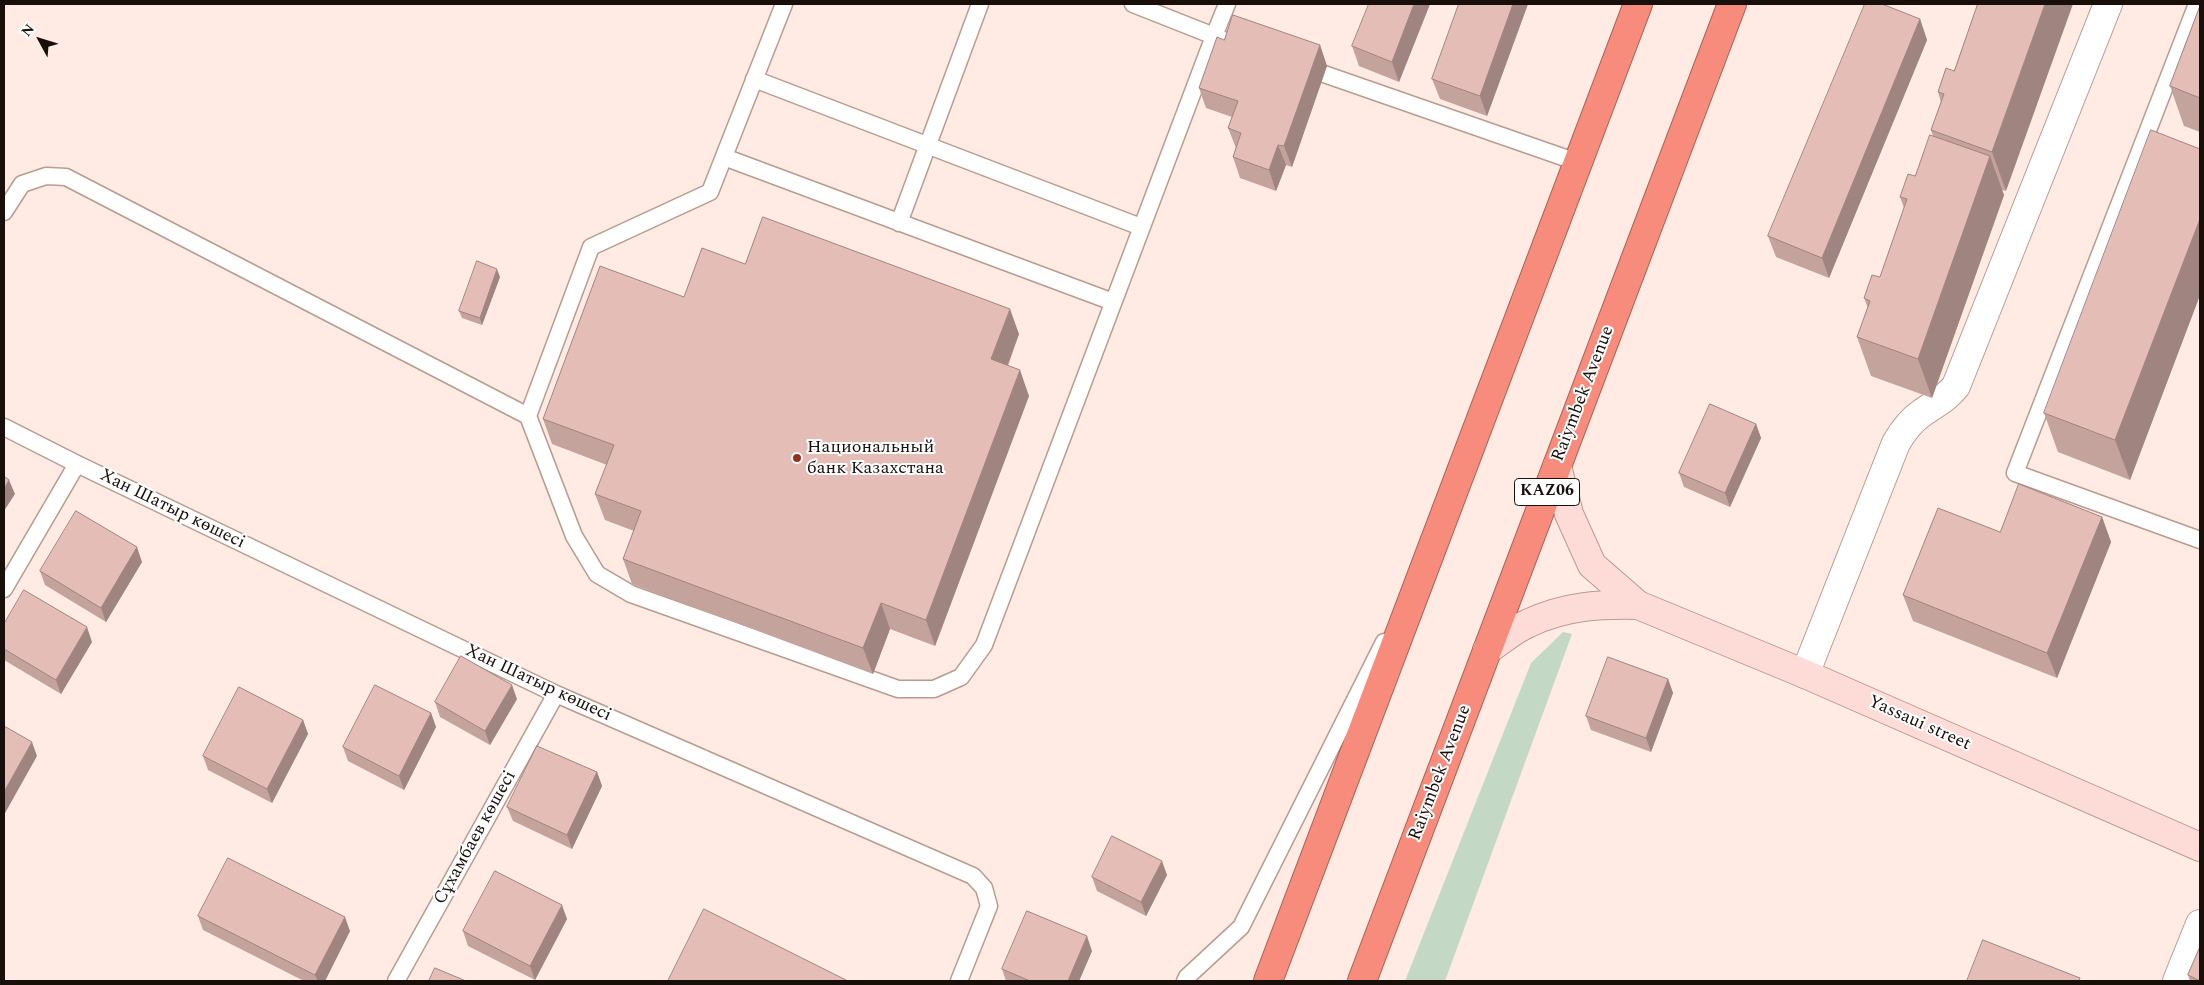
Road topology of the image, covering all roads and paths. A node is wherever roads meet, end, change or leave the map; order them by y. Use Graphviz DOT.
graph roads {
  1 [pos="784,4"];
  2 [pos="980,4"];
  3 [pos="1133,4"];
  4 [pos="1227,4"];
  5 [pos="1638,4"];
  6 [pos="1732,4"];
  7 [pos="2108,4"];
  8 [pos="2197,4"];
  9 [pos="1214,36"];
  10 [pos="1236,45"];
  11 [pos="1324,74"];
  12 [pos="754,79"];
  13 [pos="929,145"];
  14 [pos="724,157"];
  15 [pos="1577,162"];
  16 [pos="4,212"];
  17 [pos="899,223"];
  18 [pos="1141,227"];
  19 [pos="1113,302"];
  20 [pos="528,416"];
  21 [pos="4,427"];
  22 [pos="77,464"];
  23 [pos="1557,466"];
  24 [pos="1441,528"];
  25 [pos="2200,540"];
  26 [pos="4,589"];
  27 [pos="1638,604"];
  28 [pos="1487,650"];
  29 [pos="1804,674"];
  30 [pos="556,694"];
  31 [pos="2200,847"];
  32 [pos="2200,924"];
  33 [pos="396,981"];
  34 [pos="959,981"];
  35 [pos="1185,981"];
  36 [pos="1268,981"];
  37 [pos="1362,981"];
  38 [pos="2177,981"];
  1 -- 12 [label="lane"];
  2 -- 13 [label="lane"];
  3 -- 9 [label="lane"];
  4 -- 9 [label="lane"];
  5 -- 15 [label="highway"];
  6 -- 23 [label="highway, Raiymbek Avenue / KАZ06"];
  7 -- 29 [label="street"];
  8 -- 25 [label="lane"];
  9 -- 10 [label="lane"];
  9 -- 18 [label="lane"];
  11 -- 15 [label="lane"];
  12 -- 13 [label="lane"];
  12 -- 14 [label="lane"];
  13 -- 17 [label="lane"];
  13 -- 18 [label="lane"];
  14 -- 17 [label="lane"];
  14 -- 20 [label="lane"];
  15 -- 24 [label="highway"];
  16 -- 20 [label="lane"];
  17 -- 19 [label="lane"];
  18 -- 19 [label="lane"];
  19 -- 20 [label="lane"];
  21 -- 22 [label="lane, Хан Шатыр көшесі"];
  22 -- 26 [label="lane"];
  22 -- 30 [label="lane, Хан Шатыр көшесі"];
  23 -- 27 [label="main road"];
  23 -- 28 [label="highway, Raiymbek Avenue / KАZ06"];
  24 -- 35 [label="lane"];
  24 -- 36 [label="highway"];
  27 -- 28 [label="main road"];
  27 -- 29 [label="main road, Yassaui street"];
  28 -- 37 [label="highway, Raiymbek Avenue / KАZ06"];
  29 -- 31 [label="main road, Yassaui street"];
  30 -- 33 [label="lane, Сұхамбаев көшесі"];
  30 -- 34 [label="lane, Хан Шатыр көшесі"];
  32 -- 38 [label="street"];
}
